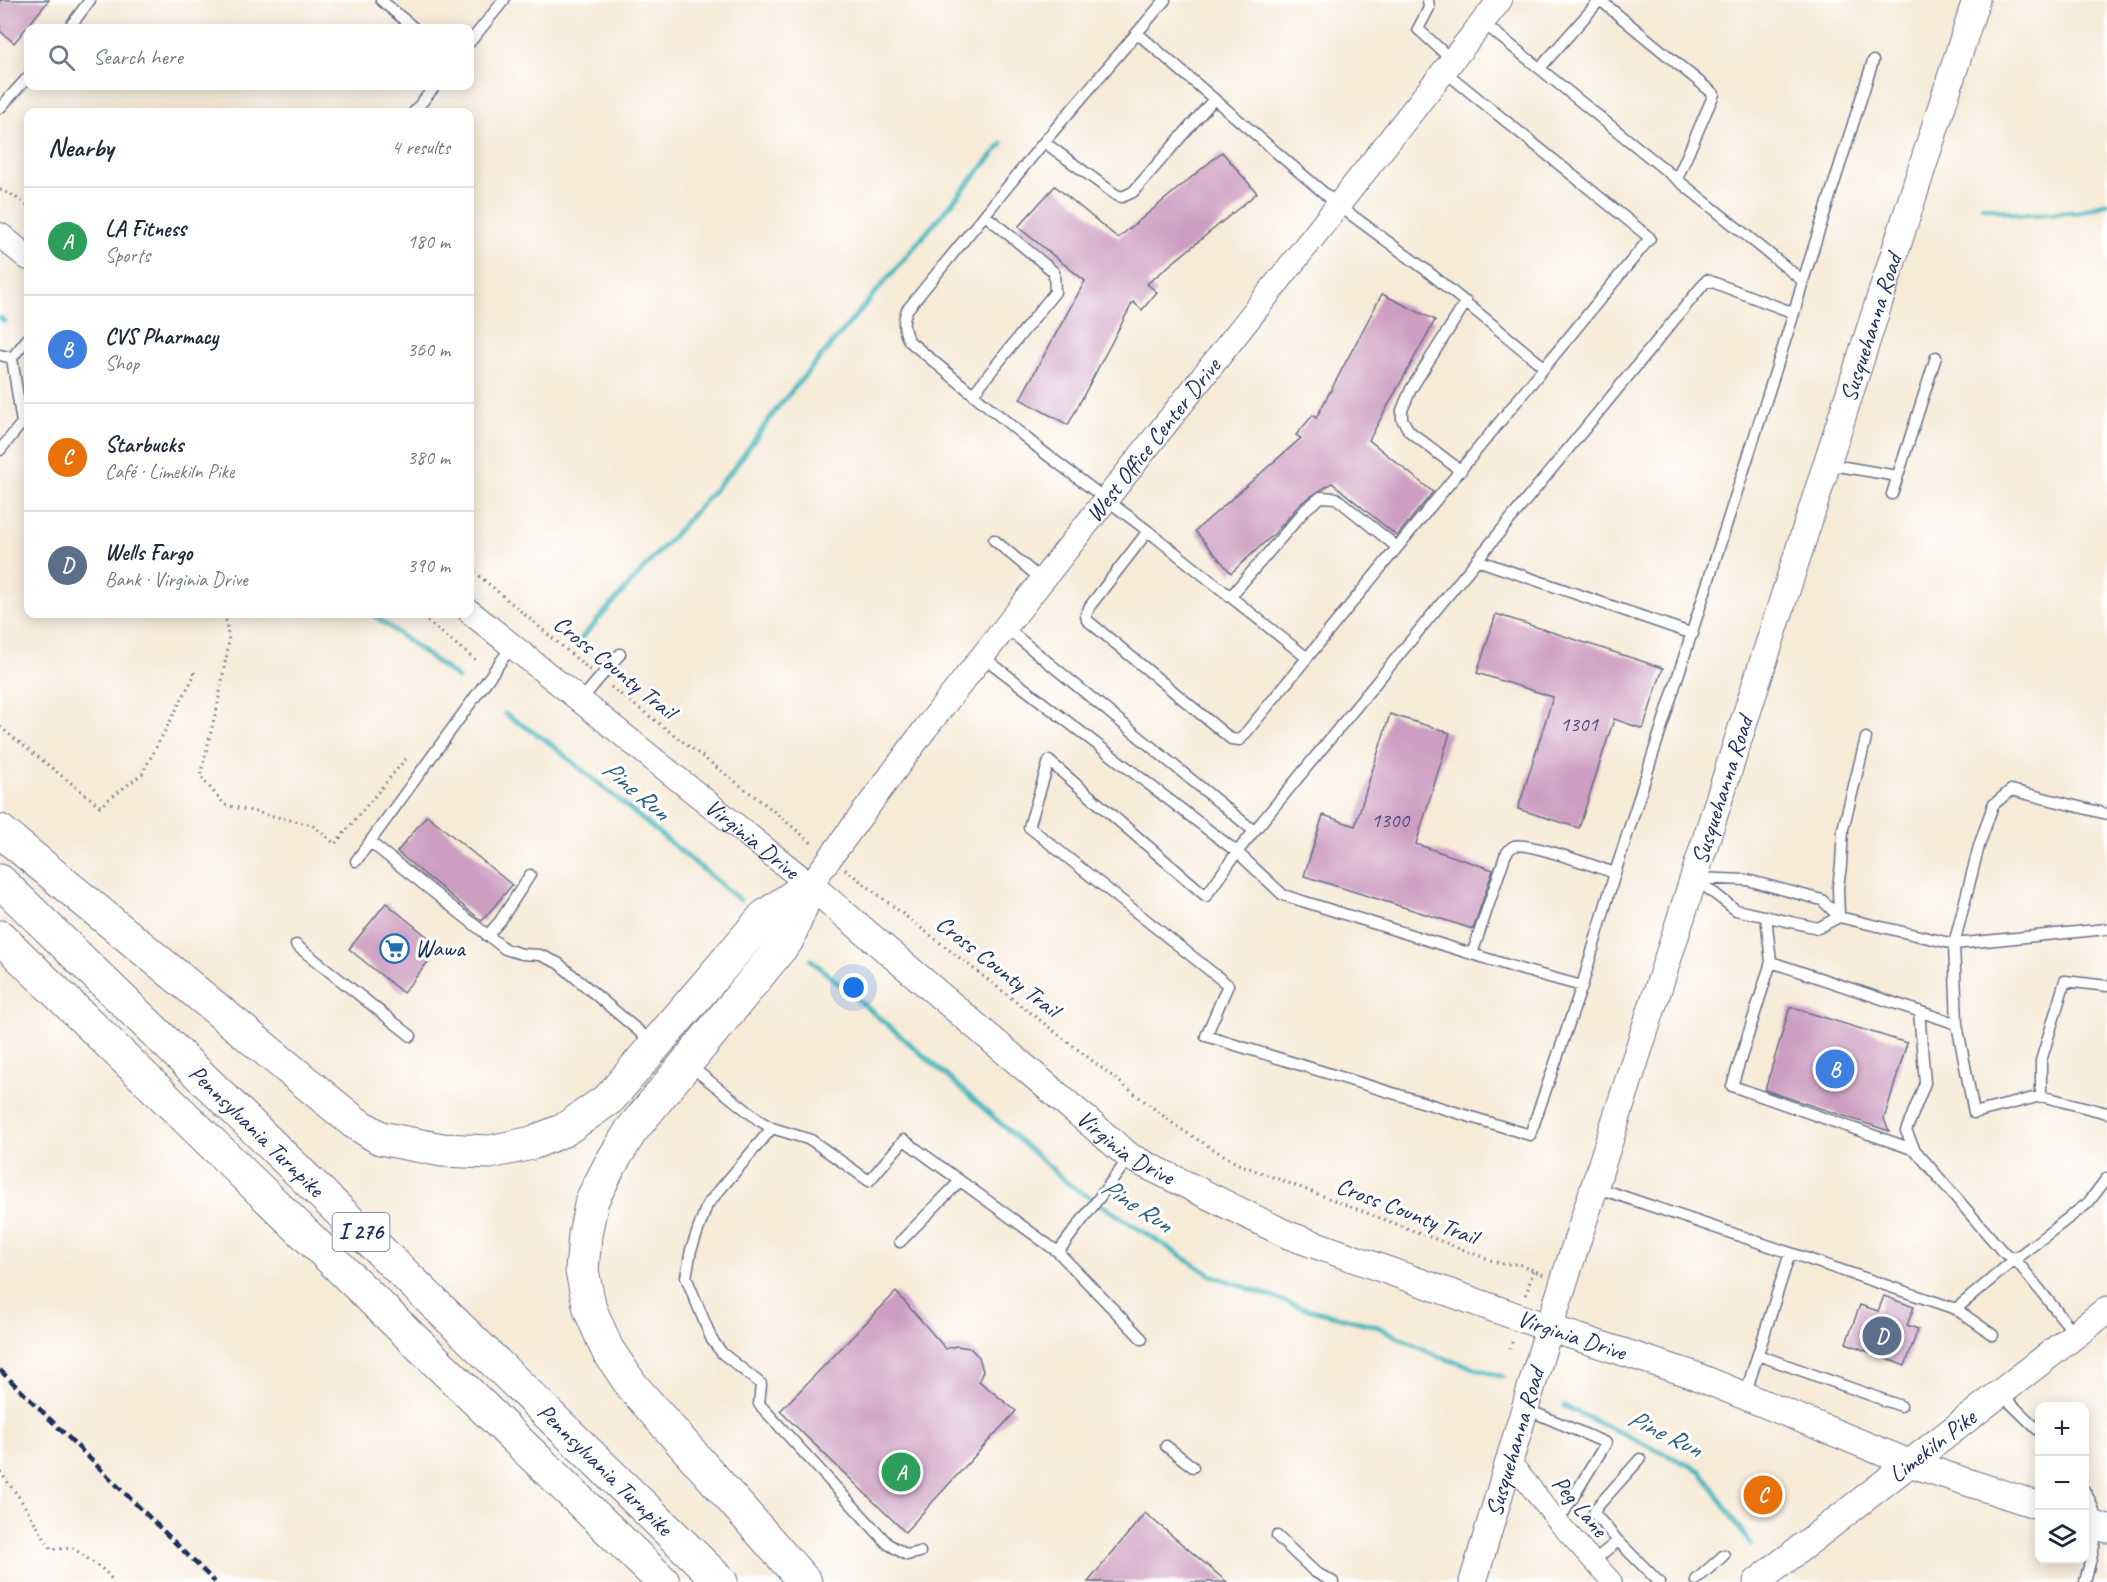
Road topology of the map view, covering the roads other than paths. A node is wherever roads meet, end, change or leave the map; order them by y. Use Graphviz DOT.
graph roads {
  1 [pos="90,0"];
  2 [pos="381,0"];
  3 [pos="504,0"];
  4 [pos="1165,0"];
  5 [pos="1428,0"];
  6 [pos="1500,0"];
  7 [pos="1976,0"];
  8 [pos="1482,22"];
  9 [pos="72,24"];
  10 [pos="409,24"];
  11 [pos="1137,33"];
  12 [pos="474,37"];
  13 [pos="1873,61"];
  14 [pos="1448,66"];
  15 [pos="1540,68"];
  16 [pos="24,81"];
  17 [pos="432,90"];
  18 [pos="1214,99"];
  19 [pos="0,108"];
  20 [pos="417,108"];
  21 [pos="1044,142"];
  22 [pos="1677,179"];
  23 [pos="1338,205"];
  24 [pos="985,214"];
  25 [pos="0,235"];
  26 [pos="24,255"];
  27 [pos="1803,281"];
  28 [pos="1466,302"];
  29 [pos="1794,313"];
  30 [pos="24,343"];
  31 [pos="0,355"];
  32 [pos="1936,357"];
  33 [pos="12,358"];
  34 [pos="1544,367"];
  35 [pos="973,394"];
  36 [pos="0,450"];
  37 [pos="1827,464"];
  38 [pos="1461,471"];
  39 [pos="1897,477"];
  40 [pos="1892,494"];
  41 [pos="1106,499"];
  42 [pos="1148,531"];
  43 [pos="994,540"];
  44 [pos="1396,547"];
  45 [pos="1478,560"];
  46 [pos="1042,580"];
  47 [pos="1230,597"];
  48 [pos="474,615"];
  49 [pos="1005,627"];
  50 [pos="1693,634"];
  51 [pos="512,646"];
  52 [pos="620,654"];
  53 [pos="982,656"];
  54 [pos="1306,657"];
  55 [pos="580,701"];
  56 [pos="1866,738"];
  57 [pos="2107,814"];
  58 [pos="0,831"];
  59 [pos="1254,831"];
  60 [pos="370,842"];
  61 [pos="1237,852"];
  62 [pos="356,861"];
  63 [pos="1616,873"];
  64 [pos="530,874"];
  65 [pos="1694,878"];
  66 [pos="0,881"];
  67 [pos="810,885"];
  68 [pos="1766,916"];
  69 [pos="1839,916"];
  70 [pos="2107,929"];
  71 [pos="487,936"];
  72 [pos="0,937"];
  73 [pos="1954,944"];
  74 [pos="296,945"];
  75 [pos="1472,954"];
  76 [pos="1771,962"];
  77 [pos="1582,986"];
  78 [pos="2107,986"];
  79 [pos="1919,1011"];
  80 [pos="1957,1024"];
  81 [pos="411,1036"];
  82 [pos="655,1045"];
  83 [pos="687,1063"];
  84 [pos="2041,1096"];
  85 [pos="2107,1113"];
  86 [pos="772,1128"];
  87 [pos="1915,1150"];
  88 [pos="1130,1157"];
  89 [pos="2107,1178"];
  90 [pos="960,1181"];
  91 [pos="1595,1186"];
  92 [pos="900,1242"];
  93 [pos="1058,1252"];
  94 [pos="1790,1253"];
  95 [pos="2015,1259"];
  96 [pos="1956,1309"];
  97 [pos="2107,1310"];
  98 [pos="1549,1328"];
  99 [pos="2075,1334"];
  100 [pos="1993,1335"];
  101 [pos="1142,1339"];
  102 [pos="1758,1355"];
  103 [pos="2000,1394"];
  104 [pos="1745,1396"];
  105 [pos="1901,1406"];
  106 [pos="1526,1409"];
  107 [pos="2035,1427"];
  108 [pos="1166,1446"];
  109 [pos="1640,1460"];
  110 [pos="1510,1461"];
  111 [pos="1909,1463"];
  112 [pos="1193,1467"];
  113 [pos="2089,1497"];
  114 [pos="2035,1504"];
  115 [pos="1558,1522"];
  116 [pos="2096,1525"];
  117 [pos="1277,1536"];
  118 [pos="1618,1540"];
  119 [pos="920,1552"];
  120 [pos="1724,1555"];
  121 [pos="1593,1561"];
  122 [pos="1695,1581"];
  123 [pos="663,1582"];
  124 [pos="721,1582"];
  125 [pos="805,1582"];
  126 [pos="1333,1582"];
  127 [pos="1473,1582"];
  128 [pos="1611,1582"];
  129 [pos="1659,1582"];
  130 [pos="1757,1582"];
  131 [pos="2085,1582"];
  1 -- 9 [label="lane"];
  2 -- 10 [label="lane"];
  3 -- 12 [label="lane"];
  4 -- 11 [label="lane"];
  5 -- 14 [label="lane"];
  6 -- 8 [label="street, West Office Center Drive"];
  7 -- 37 [label="main road, Susquehanna Road"];
  8 -- 14 [label="street, West Office Center Drive"];
  8 -- 15 [label="lane"];
  11 -- 18 [label="lane"];
  11 -- 21 [label="lane"];
  13 -- 27 [label="lane"];
  14 -- 23 [label="street, West Office Center Drive"];
  14 -- 34 [label="lane"];
  15 -- 22 [label="lane"];
  15 -- 22 [label="lane"];
  16 -- 19 [label="lane"];
  17 -- 20 [label="lane"];
  18 -- 21 [label="lane"];
  18 -- 23 [label="lane"];
  21 -- 24 [label="lane"];
  22 -- 27 [label="lane"];
  23 -- 28 [label="lane"];
  23 -- 41 [label="street, West Office Center Drive"];
  24 -- 35 [label="lane"];
  24 -- 35 [label="lane"];
  25 -- 26 [label="street"];
  27 -- 29 [label="lane"];
  28 -- 34 [label="lane"];
  28 -- 38 [label="lane"];
  29 -- 45 [label="lane"];
  29 -- 50 [label="lane"];
  30 -- 33 [label="lane"];
  31 -- 33 [label="lane"];
  32 -- 39 [label="lane"];
  33 -- 36 [label="lane"];
  34 -- 38 [label="lane"];
  35 -- 41 [label="lane"];
  37 -- 39 [label="lane"];
  37 -- 65 [label="main road, Susquehanna Road"];
  38 -- 44 [label="lane"];
  39 -- 40 [label="lane"];
  41 -- 42 [label="lane"];
  41 -- 46 [label="street, West Office Center Drive"];
  42 -- 47 [label="lane"];
  42 -- 54 [label="lane"];
  43 -- 46 [label="lane"];
  44 -- 47 [label="lane"];
  44 -- 54 [label="lane"];
  45 -- 50 [label="lane"];
  45 -- 59 [label="lane"];
  46 -- 49 [label="street, West Office Center Drive"];
  47 -- 54 [label="lane"];
  48 -- 51 [label="street, Virginia Drive"];
  49 -- 53 [label="street, West Office Center Drive"];
  49 -- 59 [label="lane"];
  50 -- 63 [label="lane"];
  51 -- 55 [label="street, Virginia Drive"];
  51 -- 60 [label="lane"];
  52 -- 55 [label="lane"];
  53 -- 61 [label="lane"];
  53 -- 67 [label="street, West Office Center Drive"];
  55 -- 67 [label="street, Virginia Drive"];
  56 -- 69 [label="lane"];
  57 -- 73 [label="lane"];
  58 -- 82 [label="highway"];
  59 -- 61 [label="lane"];
  60 -- 62 [label="lane"];
  60 -- 71 [label="lane"];
  61 -- 75 [label="lane"];
  61 -- 77 [label="lane"];
  63 -- 75 [label="lane"];
  63 -- 77 [label="lane"];
  64 -- 71 [label="lane"];
  65 -- 68 [label="lane"];
  65 -- 69 [label="lane"];
  65 -- 91 [label="main road, Susquehanna Road"];
  66 -- 124 [label="highway, Pennsylvania Turnpike / I 276"];
  67 -- 82 [label="highway"];
  67 -- 83 [label="highway"];
  67 -- 88 [label="main road, Virginia Drive"];
  68 -- 69 [label="lane"];
  68 -- 76 [label="lane"];
  69 -- 73 [label="lane"];
  70 -- 73 [label="lane"];
  71 -- 82 [label="lane"];
  72 -- 123 [label="highway, Pennsylvania Turnpike / I 276"];
  73 -- 80 [label="lane"];
  74 -- 81 [label="lane"];
  75 -- 77 [label="lane"];
  76 -- 79 [label="lane"];
  76 -- 87 [label="lane"];
  78 -- 84 [label="lane"];
  79 -- 80 [label="lane"];
  79 -- 87 [label="lane"];
  80 -- 84 [label="lane"];
  83 -- 86 [label="lane"];
  83 -- 125 [label="highway"];
  84 -- 85 [label="lane"];
  86 -- 90 [label="lane"];
  86 -- 119 [label="lane"];
  87 -- 95 [label="lane"];
  88 -- 93 [label="lane"];
  88 -- 98 [label="main road, Virginia Drive"];
  89 -- 95 [label="lane"];
  90 -- 92 [label="lane"];
  90 -- 93 [label="lane"];
  91 -- 94 [label="lane"];
  91 -- 98 [label="main road, Susquehanna Road"];
  93 -- 101 [label="lane"];
  94 -- 96 [label="lane"];
  94 -- 102 [label="lane"];
  95 -- 96 [label="lane"];
  95 -- 99 [label="lane"];
  96 -- 100 [label="lane"];
  97 -- 99 [label="main road, Limekiln Pike"];
  98 -- 104 [label="main road, Virginia Drive"];
  98 -- 106 [label="main road, Susquehanna Road"];
  99 -- 103 [label="main road, Limekiln Pike"];
  102 -- 104 [label="lane"];
  102 -- 105 [label="lane"];
  103 -- 107 [label="lane"];
  103 -- 111 [label="main road, Limekiln Pike"];
  104 -- 111 [label="main road, Virginia Drive"];
  106 -- 110 [label="main road, Susquehanna Road"];
  106 -- 115 [label="lane"];
  108 -- 112 [label="lane"];
  109 -- 118 [label="lane"];
  110 -- 115 [label="street, Peg Lane"];
  110 -- 127 [label="main road, Susquehanna Road"];
  111 -- 114 [label="main road, Virginia Drive"];
  111 -- 130 [label="main road, Limekiln Pike"];
  113 -- 116 [label="lane"];
  115 -- 121 [label="street, Peg Lane"];
  116 -- 131 [label="lane"];
  117 -- 126 [label="lane"];
  118 -- 121 [label="lane"];
  118 -- 129 [label="lane"];
  120 -- 122 [label="lane"];
  121 -- 128 [label="street, Peg Lane"];
}
